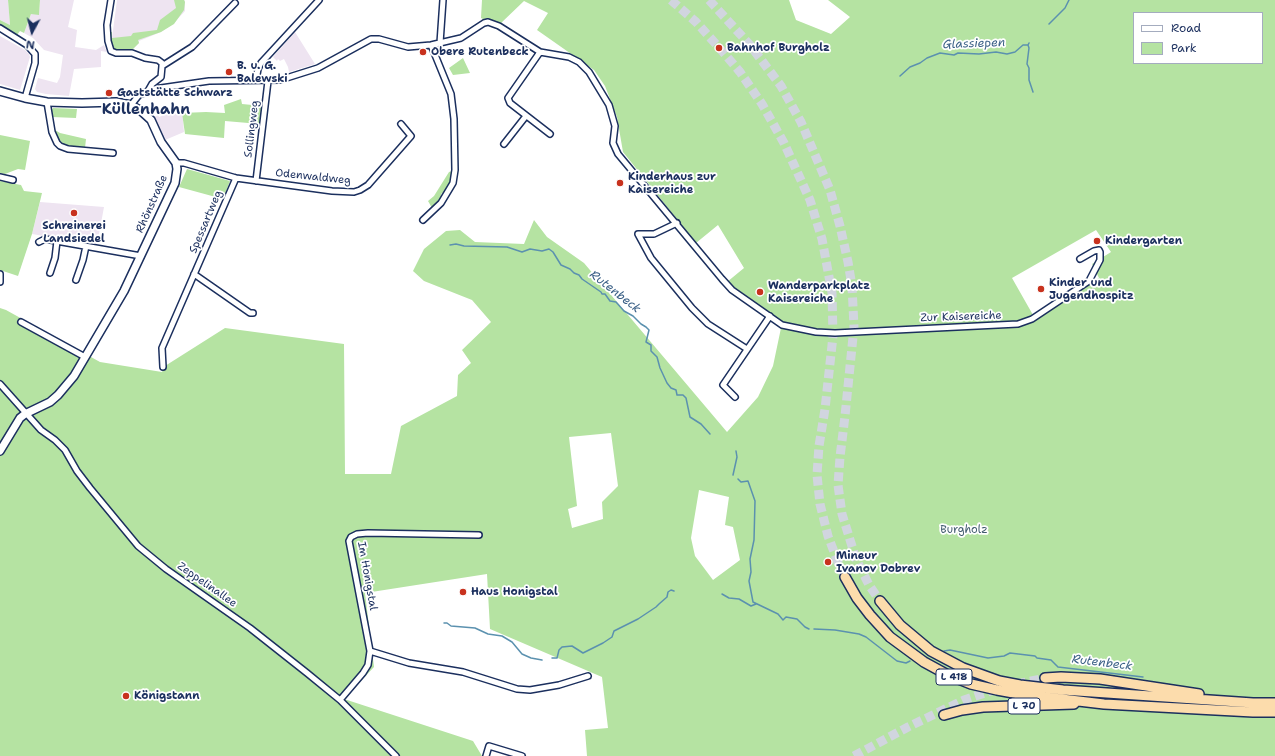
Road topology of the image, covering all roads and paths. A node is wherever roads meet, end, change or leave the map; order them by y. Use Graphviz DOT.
graph roads {
  1 [pos="111,0"];
  2 [pos="319,0"];
  3 [pos="443,0"];
  4 [pos="235,3"];
  5 [pos="0,28"];
  6 [pos="440,43"];
  7 [pos="431,45"];
  8 [pos="540,52"];
  9 [pos="162,66"];
  10 [pos="256,80"];
  11 [pos="268,80"];
  12 [pos="0,91"];
  13 [pos="148,91"];
  14 [pos="25,98"];
  15 [pos="47,102"];
  16 [pos="131,105"];
  17 [pos="526,116"];
  18 [pos="401,124"];
  19 [pos="550,134"];
  20 [pos="504,144"];
  21 [pos="113,153"];
  22 [pos="176,163"];
  23 [pos="0,177"];
  24 [pos="236,178"];
  25 [pos="13,180"];
  26 [pos="256,181"];
  27 [pos="423,220"];
  28 [pos="677,223"];
  29 [pos="58,241"];
  30 [pos="39,242"];
  31 [pos="86,246"];
  32 [pos="141,256"];
  33 [pos="1080,259"];
  34 [pos="50,273"];
  35 [pos="0,274"];
  36 [pos="194,274"];
  37 [pos="76,280"];
  38 [pos="0,282"];
  39 [pos="253,313"];
  40 [pos="770,316"];
  41 [pos="21,322"];
  42 [pos="747,349"];
  43 [pos="85,357"];
  44 [pos="163,367"];
  45 [pos="0,384"];
  46 [pos="735,397"];
  47 [pos="25,414"];
  48 [pos="0,451"];
  49 [pos="479,535"];
  50 [pos="845,577"];
  51 [pos="880,601"];
  52 [pos="370,651"];
  53 [pos="588,676"];
  54 [pos="1045,678"];
  55 [pos="340,700"];
  56 [pos="1254,703"];
  57 [pos="1275,703"];
  58 [pos="1104,704"];
  59 [pos="1275,712"];
  60 [pos="944,715"];
  61 [pos="396,756"];
  62 [pos="486,756"];
  63 [pos="522,756"];
  1 -- 9 [label="street"];
  2 -- 10 [label="street"];
  3 -- 6 [label="street"];
  4 -- 9 [label="street"];
  5 -- 14 [label="street"];
  6 -- 7 [label="street"];
  6 -- 8 [label="street, Zur Kaisereiche"];
  7 -- 11 [label="street"];
  7 -- 27 [label="street"];
  8 -- 17 [label="street"];
  8 -- 28 [label="street, Zur Kaisereiche"];
  9 -- 13 [label="street"];
  10 -- 11 [label="street"];
  10 -- 13 [label="street"];
  11 -- 26 [label="street, Sollingweg"];
  12 -- 14 [label="street"];
  13 -- 16 [label="street"];
  14 -- 15 [label="street"];
  15 -- 16 [label="street"];
  15 -- 21 [label="street"];
  16 -- 22 [label="street, Rhönstraße"];
  17 -- 19 [label="street"];
  17 -- 20 [label="street"];
  18 -- 26 [label="street, Odenwaldweg"];
  22 -- 24 [label="street, Odenwaldweg"];
  22 -- 32 [label="street, Rhönstraße"];
  23 -- 25 [label="street"];
  24 -- 26 [label="street, Odenwaldweg"];
  24 -- 36 [label="street, Spessartweg"];
  28 -- 40 [label="street, Zur Kaisereiche"];
  28 -- 42 [label="street"];
  29 -- 30 [label="street"];
  29 -- 31 [label="street"];
  29 -- 34 [label="street"];
  31 -- 32 [label="street"];
  31 -- 37 [label="street"];
  32 -- 43 [label="street, Rhönstraße"];
  33 -- 40 [label="street, Zur Kaisereiche"];
  35 -- 38 [label="street"];
  36 -- 39 [label="street"];
  36 -- 44 [label="street, Spessartweg"];
  40 -- 42 [label="street"];
  41 -- 43 [label="street"];
  42 -- 46 [label="street"];
  43 -- 47 [label="street, Rhönstraße"];
  45 -- 47 [label="street, Zeppelinallee"];
  47 -- 48 [label="street"];
  47 -- 55 [label="street, Zeppelinallee"];
  49 -- 52 [label="street, Im Honigstal"];
  50 -- 58 [label="highway, L 418"];
  51 -- 56 [label="highway, L 418"];
  52 -- 53 [label="street"];
  52 -- 55 [label="street, Im Honigstal"];
  54 -- 56 [label="highway"];
  55 -- 61 [label="street, Zeppelinallee"];
  56 -- 57 [label="highway, L 418"];
  58 -- 59 [label="highway, L 418"];
  58 -- 60 [label="highway, L 70"];
  62 -- 63 [label="street"];
}
